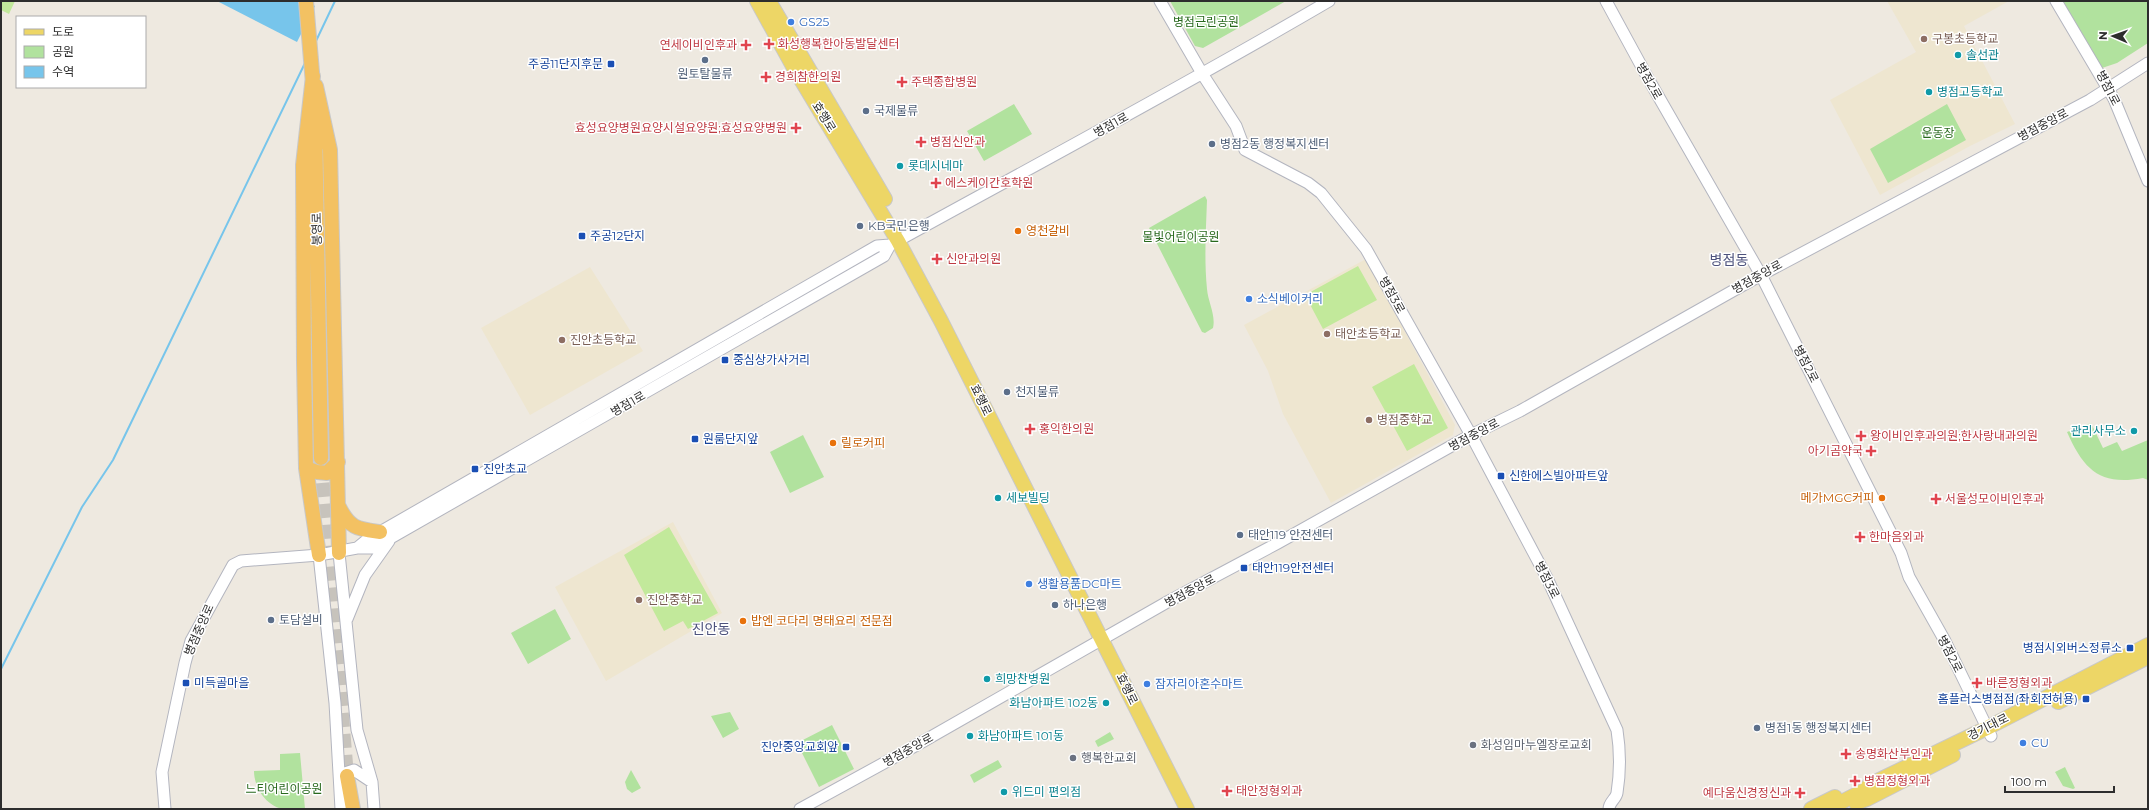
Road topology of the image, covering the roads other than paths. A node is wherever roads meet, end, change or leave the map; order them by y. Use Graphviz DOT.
graph roads {
  1 [pos="757,1"];
  2 [pos="769,1"];
  3 [pos="1160,1"];
  4 [pos="1329,1"];
  5 [pos="1606,1"];
  6 [pos="2056,1"];
  7 [pos="307,5"];
  8 [pos="2148,63"];
  9 [pos="313,75"];
  10 [pos="1203,75"];
  11 [pos="2108,88"];
  12 [pos="2148,181"];
  13 [pos="898,241"];
  14 [pos="1761,275"];
  15 [pos="1471,436"];
  16 [pos="321,458"];
  17 [pos="338,462"];
  18 [pos="306,468"];
  19 [pos="339,507"];
  20 [pos="385,536"];
  21 [pos="339,553"];
  22 [pos="319,555"];
  23 [pos="346,621"];
  24 [pos="1105,637"];
  25 [pos="2148,645"];
  26 [pos="2148,657"];
  27 [pos="1989,732"];
  28 [pos="339,782"];
  29 [pos="372,782"];
  30 [pos="1869,785"];
  31 [pos="1867,799"];
  32 [pos="1609,807"];
  33 [pos="165,809"];
  34 [pos="341,809"];
  35 [pos="349,809"];
  36 [pos="353,809"];
  37 [pos="374,809"];
  38 [pos="800,809"];
  39 [pos="1187,809"];
  40 [pos="1196,809"];
  41 [pos="1811,809"];
  42 [pos="1828,809"];
  43 [pos="1845,809"];
  44 [pos="1854,809"];
  1 -- 13 [label="main road, 효행로"];
  2 -- 13 [label="main road, 효행로"];
  3 -- 10 [label="street, 병점3로"];
  4 -- 10 [label="street, 병점1로"];
  5 -- 14 [label="street, 병점2로"];
  6 -- 11 [label="street, 병점1로"];
  7 -- 9 [label="highway, 봉영로"];
  8 -- 11 [label="street, 병점중앙로"];
  9 -- 16 [label="highway, 봉영로"];
  9 -- 17 [label="highway"];
  9 -- 18 [label="highway"];
  10 -- 13 [label="street, 병점1로"];
  10 -- 15 [label="street, 병점3로"];
  11 -- 12 [label="street, 병점1로"];
  11 -- 14 [label="street, 병점중앙로"];
  13 -- 20 [label="street, 병점1로"];
  13 -- 24 [label="main road, 효행로"];
  14 -- 15 [label="street, 병점중앙로"];
  14 -- 27 [label="street, 병점2로"];
  15 -- 24 [label="street, 병점중앙로"];
  15 -- 32 [label="street, 병점3로"];
  17 -- 18 [label="highway"];
  17 -- 19 [label="highway"];
  18 -- 22 [label="highway"];
  19 -- 20 [label="highway"];
  19 -- 21 [label="highway"];
  20 -- 21 [label="street, 병점1로"];
  20 -- 23 [label="street"];
  21 -- 22 [label="street, 병점1로"];
  21 -- 23 [label="street"];
  22 -- 28 [label="street"];
  22 -- 33 [label="street, 병점중앙로"];
  23 -- 29 [label="street"];
  24 -- 38 [label="street, 병점중앙로"];
  24 -- 39 [label="main road, 효행로"];
  24 -- 40 [label="main road, 효행로"];
  25 -- 27 [label="main road, 경기대로"];
  26 -- 27 [label="main road, 경기대로"];
  27 -- 30 [label="main road, 경기대로"];
  27 -- 31 [label="main road, 경기대로"];
  28 -- 29 [label="street"];
  28 -- 34 [label="street"];
  29 -- 37 [label="street"];
  30 -- 41 [label="main road"];
  30 -- 42 [label="main road, 경기대로"];
  31 -- 43 [label="main road, 경기대로"];
  31 -- 44 [label="main road, 경기대로"];
  35 -- 36 [label="highway"];
}
